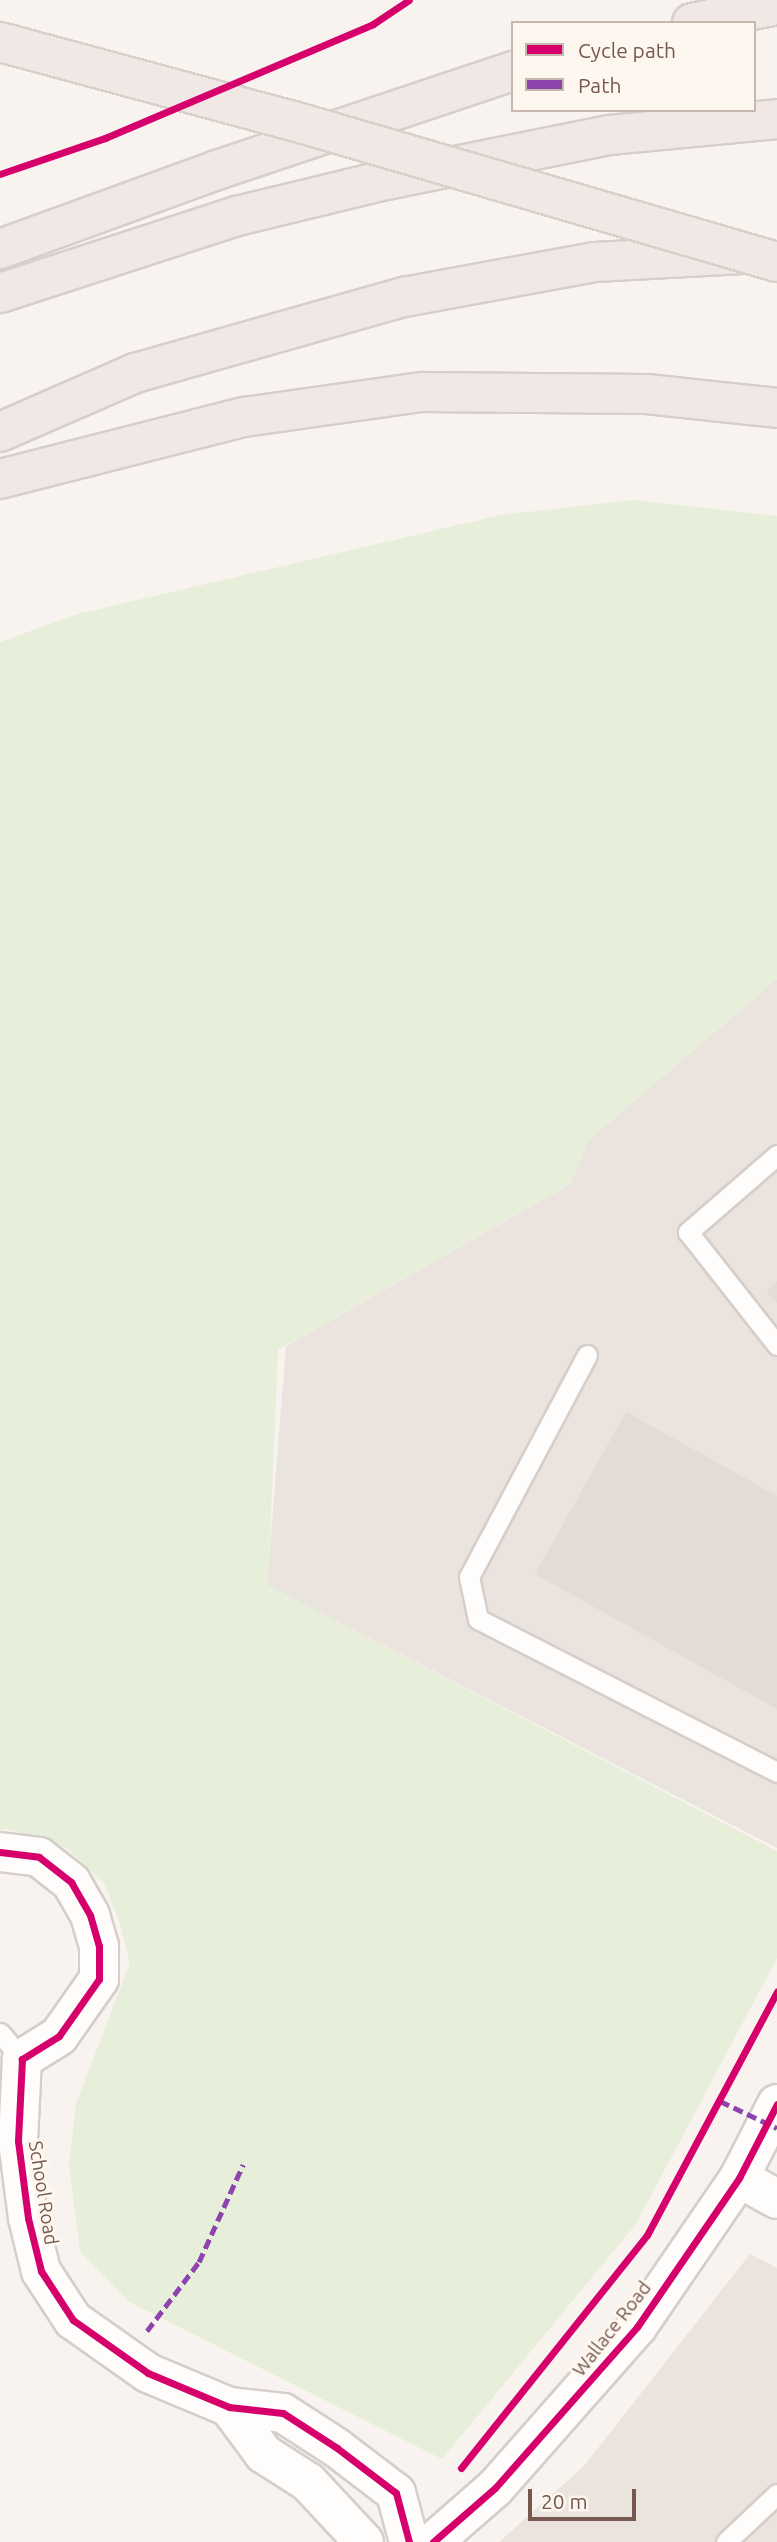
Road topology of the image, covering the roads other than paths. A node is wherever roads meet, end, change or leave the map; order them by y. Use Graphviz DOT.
graph roads {
  1 [pos="777,5"];
  2 [pos="701,21"];
  3 [pos="0,41"];
  4 [pos="511,72"];
  5 [pos="777,119"];
  6 [pos="0,249"];
  7 [pos="777,252"];
  8 [pos="777,262"];
  9 [pos="0,293"];
  10 [pos="777,408"];
  11 [pos="0,432"];
  12 [pos="0,480"];
  13 [pos="777,1155"];
  14 [pos="777,1345"];
  15 [pos="587,1355"];
  16 [pos="777,1772"];
  17 [pos="0,1852"];
  18 [pos="11,2046"];
  19 [pos="777,2104"];
  20 [pos="738,2178"];
  21 [pos="777,2199"];
  22 [pos="229,2407"];
  23 [pos="777,2494"];
  24 [pos="364,2542"];
  25 [pos="409,2542"];
  26 [pos="433,2542"];
  27 [pos="726,2542"];
  1 -- 2 [label="highway"];
  3 -- 8 [label="highway, bridge"];
  4 -- 6 [label="highway"];
  5 -- 9 [label="highway"];
  7 -- 11 [label="highway"];
  10 -- 12 [label="highway"];
  13 -- 14 [label="lane"];
  15 -- 16 [label="lane"];
  17 -- 18 [label="street, School Road"];
  18 -- 22 [label="street, School Road"];
  19 -- 20 [label="street, Wallace Road"];
  20 -- 21 [label="street"];
  20 -- 26 [label="street, Wallace Road"];
  22 -- 24 [label="street"];
  22 -- 25 [label="street, School Road"];
  23 -- 27 [label="lane"];
}
